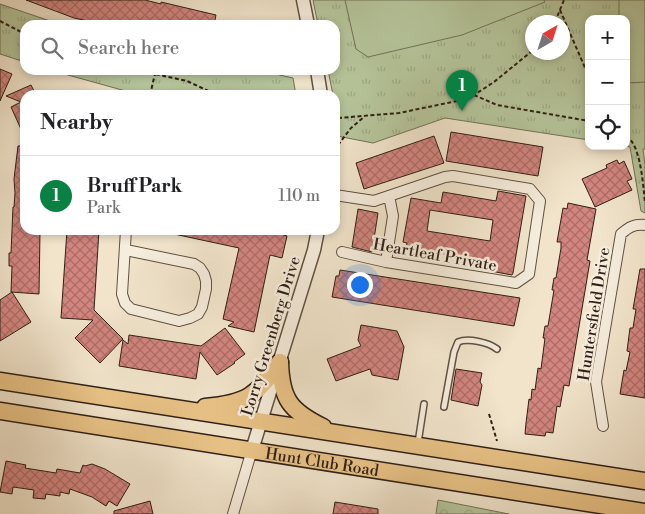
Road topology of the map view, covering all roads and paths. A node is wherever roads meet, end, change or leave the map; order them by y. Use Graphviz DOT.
graph roads {
  1 [pos="303,0"];
  2 [pos="564,0"];
  3 [pos="560,10"];
  4 [pos="558,15"];
  5 [pos="307,20"];
  6 [pos="0,21"];
  7 [pos="20,31"];
  8 [pos="525,57"];
  9 [pos="585,68"];
  10 [pos="155,75"];
  11 [pos="160,75"];
  12 [pos="318,75"];
  13 [pos="151,90"];
  14 [pos="206,90"];
  15 [pos="320,90"];
  16 [pos="474,95"];
  17 [pos="364,117"];
  18 [pos="340,118"];
  19 [pos="585,120"];
  20 [pos="630,138"];
  21 [pos="340,142"];
  22 [pos="340,196"];
  23 [pos="390,196"];
  24 [pos="645,202"];
  25 [pos="645,225"];
  26 [pos="126,235"];
  27 [pos="317,235"];
  28 [pos="126,250"];
  29 [pos="342,252"];
  30 [pos="386,262"];
  31 [pos="497,349"];
  32 [pos="280,362"];
  33 [pos="0,381"];
  34 [pos="424,404"];
  35 [pos="444,407"];
  36 [pos="185,409"];
  37 [pos="0,411"];
  38 [pos="489,414"];
  39 [pos="260,422"];
  40 [pos="603,426"];
  41 [pos="338,434"];
  42 [pos="497,441"];
  43 [pos="417,446"];
  44 [pos="252,450"];
  45 [pos="645,482"];
  46 [pos="645,512"];
  47 [pos="233,514"];
  1 -- 5 [label="street"];
  2 -- 3 [label="path"];
  3 -- 4 [label="path"];
  3 -- 9 [label="path"];
  6 -- 7 [label="path"];
  8 -- 16 [label="path"];
  10 -- 13 [label="path"];
  11 -- 14 [label="path"];
  12 -- 15 [label="street"];
  16 -- 17 [label="path"];
  16 -- 19 [label="path"];
  17 -- 18 [label="path"];
  17 -- 21 [label="path"];
  20 -- 24 [label="path"];
  22 -- 23 [label="street"];
  23 -- 30 [label="street"];
  23 -- 30 [label="street, Heartleaf Private"];
  25 -- 40 [label="street, Huntersfield Drive"];
  26 -- 28 [label="street"];
  27 -- 32 [label="street, Lorry Greenberg Drive"];
  28 -- 28 [label="street"];
  29 -- 30 [label="street, Heartleaf Private"];
  31 -- 35 [label="lane"];
  32 -- 36 [label="main road"];
  32 -- 39 [label="street, Lorry Greenberg Drive"];
  32 -- 41 [label="main road"];
  33 -- 36 [label="main road, Hunt Club Road"];
  34 -- 43 [label="lane"];
  36 -- 39 [label="main road, Hunt Club Road"];
  37 -- 44 [label="main road, Hunt Club Road"];
  38 -- 42 [label="path"];
  39 -- 41 [label="main road, Hunt Club Road"];
  39 -- 44 [label="street, Lorry Greenberg Drive"];
  41 -- 43 [label="main road, Hunt Club Road"];
  43 -- 45 [label="main road, Hunt Club Road"];
  44 -- 46 [label="main road, Hunt Club Road"];
  44 -- 47 [label="street"];
}
